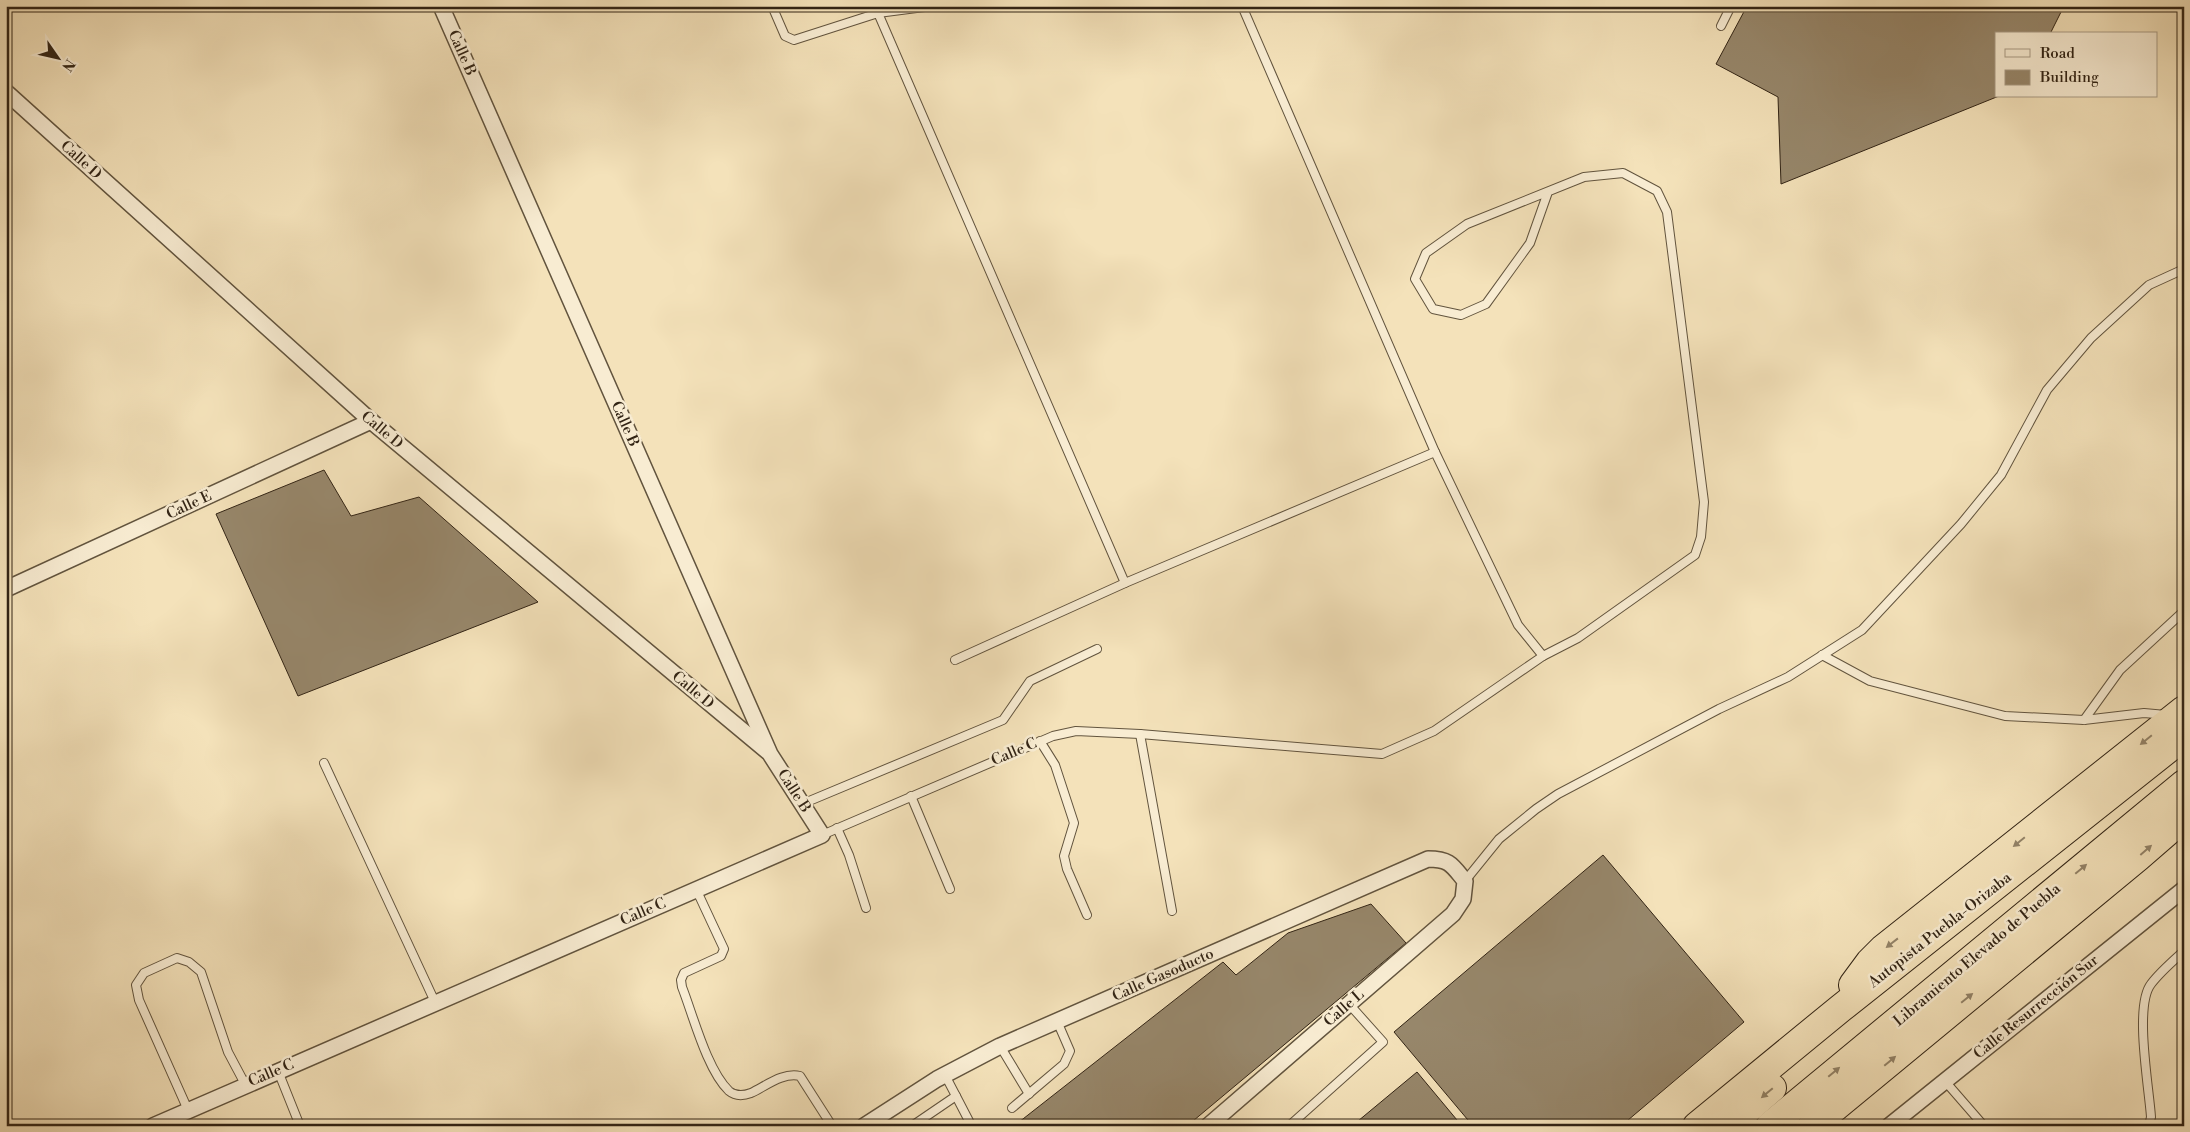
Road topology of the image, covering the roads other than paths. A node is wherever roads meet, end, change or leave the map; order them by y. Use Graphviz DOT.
graph roads {
  1 [pos="441,6"];
  2 [pos="772,6"];
  3 [pos="932,6"];
  4 [pos="1242,6"];
  5 [pos="1732,6"];
  6 [pos="877,10"];
  7 [pos="1721,26"];
  8 [pos="6,92"];
  9 [pos="1548,192"];
  10 [pos="2184,269"];
  11 [pos="371,421"];
  12 [pos="1435,452"];
  13 [pos="1126,583"];
  14 [pos="6,589"];
  15 [pos="2184,611"];
  16 [pos="1097,650"];
  17 [pos="1822,655"];
  18 [pos="1543,656"];
  19 [pos="955,660"];
  20 [pos="2084,720"];
  21 [pos="2181,721"];
  22 [pos="1140,734"];
  23 [pos="1040,741"];
  24 [pos="2184,752"];
  25 [pos="770,754"];
  26 [pos="324,762"];
  27 [pos="2184,784"];
  28 [pos="911,796"];
  29 [pos="802,804"];
  30 [pos="2184,817"];
  31 [pos="837,828"];
  32 [pos="822,834"];
  33 [pos="1465,881"];
  34 [pos="696,889"];
  35 [pos="950,889"];
  36 [pos="2184,889"];
  37 [pos="866,908"];
  38 [pos="1172,911"];
  39 [pos="1087,915"];
  40 [pos="2184,951"];
  41 [pos="435,1002"];
  42 [pos="1350,1004"];
  43 [pos="1057,1021"];
  44 [pos="1000,1046"];
  45 [pos="278,1071"];
  46 [pos="945,1075"];
  47 [pos="1944,1080"];
  48 [pos="245,1084"];
  49 [pos="1029,1094"];
  50 [pos="956,1096"];
  51 [pos="1012,1108"];
  52 [pos="188,1110"];
  53 [pos="171,1122"];
  54 [pos="153,1126"];
  55 [pos="300,1126"];
  56 [pos="832,1126"];
  57 [pos="864,1126"];
  58 [pos="912,1126"];
  59 [pos="968,1126"];
  60 [pos="1208,1126"];
  61 [pos="1289,1126"];
  62 [pos="1697,1126"];
  63 [pos="1728,1126"];
  64 [pos="1770,1126"];
  65 [pos="1812,1126"];
  66 [pos="1888,1126"];
  67 [pos="1984,1126"];
  68 [pos="2149,1126"];
  1 -- 25 [label="street, Calle B"];
  2 -- 6 [label="lane"];
  3 -- 6 [label="lane"];
  4 -- 12 [label="lane"];
  5 -- 7 [label="lane"];
  6 -- 13 [label="lane"];
  8 -- 11 [label="street, Calle D"];
  9 -- 9 [label="lane, Calle C"];
  9 -- 18 [label="lane, Calle C"];
  10 -- 17 [label="lane"];
  11 -- 14 [label="street, Calle E"];
  11 -- 25 [label="street, Calle D"];
  12 -- 13 [label="lane"];
  12 -- 18 [label="lane"];
  13 -- 19 [label="lane"];
  15 -- 20 [label="lane"];
  16 -- 29 [label="lane"];
  17 -- 20 [label="lane"];
  17 -- 33 [label="lane"];
  18 -- 22 [label="lane, Calle C"];
  20 -- 21 [label="lane"];
  21 -- 62 [label="highway, one-way"];
  22 -- 23 [label="lane, Calle C"];
  22 -- 38 [label="lane"];
  23 -- 28 [label="lane, Calle C"];
  23 -- 39 [label="lane"];
  24 -- 63 [label="highway, Libramiento Elevado de Puebla, one-way"];
  25 -- 29 [label="street, Calle B"];
  26 -- 41 [label="lane"];
  64 -- 27 [label="highway, Libramiento Elevado de Puebla, one-way"];
  28 -- 31 [label="lane, Calle C"];
  28 -- 35 [label="lane"];
  29 -- 32 [label="street, Calle B"];
  65 -- 30 [label="highway, one-way"];
  31 -- 32 [label="lane, Calle C"];
  31 -- 37 [label="lane"];
  32 -- 34 [label="street, Calle C"];
  33 -- 42 [label="street, Calle L"];
  33 -- 43 [label="street, Calle Gasoducto"];
  34 -- 41 [label="street, Calle C"];
  34 -- 56 [label="lane"];
  36 -- 47 [label="street, Calle Resurrección Sur"];
  40 -- 68 [label="lane"];
  41 -- 45 [label="street, Calle C"];
  42 -- 60 [label="street, Calle L"];
  42 -- 61 [label="lane"];
  43 -- 44 [label="street, Calle Gasoducto"];
  43 -- 49 [label="lane"];
  44 -- 46 [label="street, Calle Gasoducto"];
  44 -- 49 [label="lane"];
  45 -- 48 [label="street, Calle C"];
  45 -- 55 [label="lane"];
  46 -- 50 [label="lane"];
  46 -- 57 [label="street, Calle Gasoducto"];
  47 -- 66 [label="street, Calle Resurrección Sur"];
  47 -- 67 [label="lane"];
  48 -- 52 [label="street, Calle C"];
  48 -- 52 [label="lane"];
  49 -- 51 [label="lane"];
  50 -- 58 [label="lane"];
  50 -- 59 [label="lane"];
  52 -- 53 [label="street, Calle C"];
  53 -- 54 [label="street, Calle C"];
}
